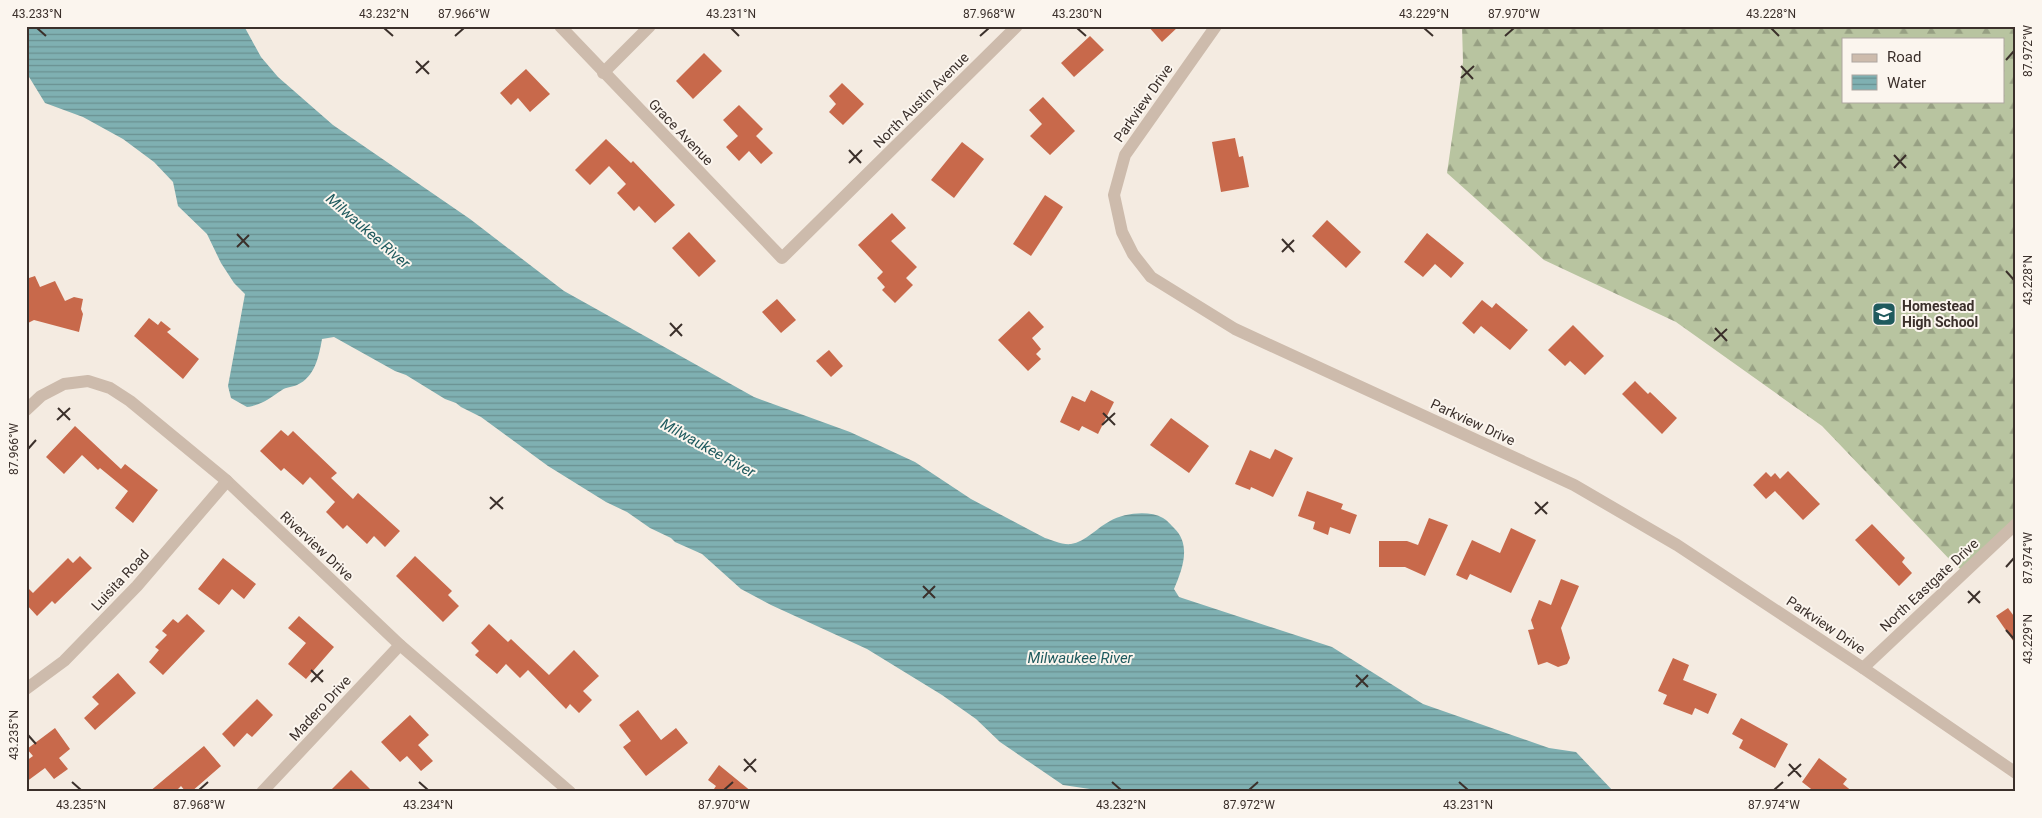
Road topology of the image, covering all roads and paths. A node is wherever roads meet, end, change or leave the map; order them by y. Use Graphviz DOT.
graph roads {
  1 [pos="560,26"];
  2 [pos="650,26"];
  3 [pos="1017,26"];
  4 [pos="1216,26"];
  5 [pos="603,73"];
  6 [pos="782,258"];
  7 [pos="26,410"];
  8 [pos="227,481"];
  9 [pos="2016,524"];
  10 [pos="400,645"];
  11 [pos="1863,668"];
  12 [pos="26,689"];
  13 [pos="2016,773"];
  14 [pos="262,792"];
  15 [pos="570,792"];
  1 -- 5 [label="street, Grace Avenue"];
  2 -- 5 [label="street"];
  3 -- 6 [label="street, North Austin Avenue"];
  4 -- 11 [label="street, Parkview Drive"];
  5 -- 6 [label="street, Grace Avenue"];
  7 -- 8 [label="street, Riverview Drive"];
  8 -- 10 [label="street, Riverview Drive"];
  8 -- 12 [label="street, Luisita Road"];
  9 -- 11 [label="street, North Eastgate Drive"];
  10 -- 14 [label="street, Madero Drive"];
  10 -- 15 [label="street, Riverview Drive"];
  11 -- 13 [label="street, Parkview Drive"];
}
